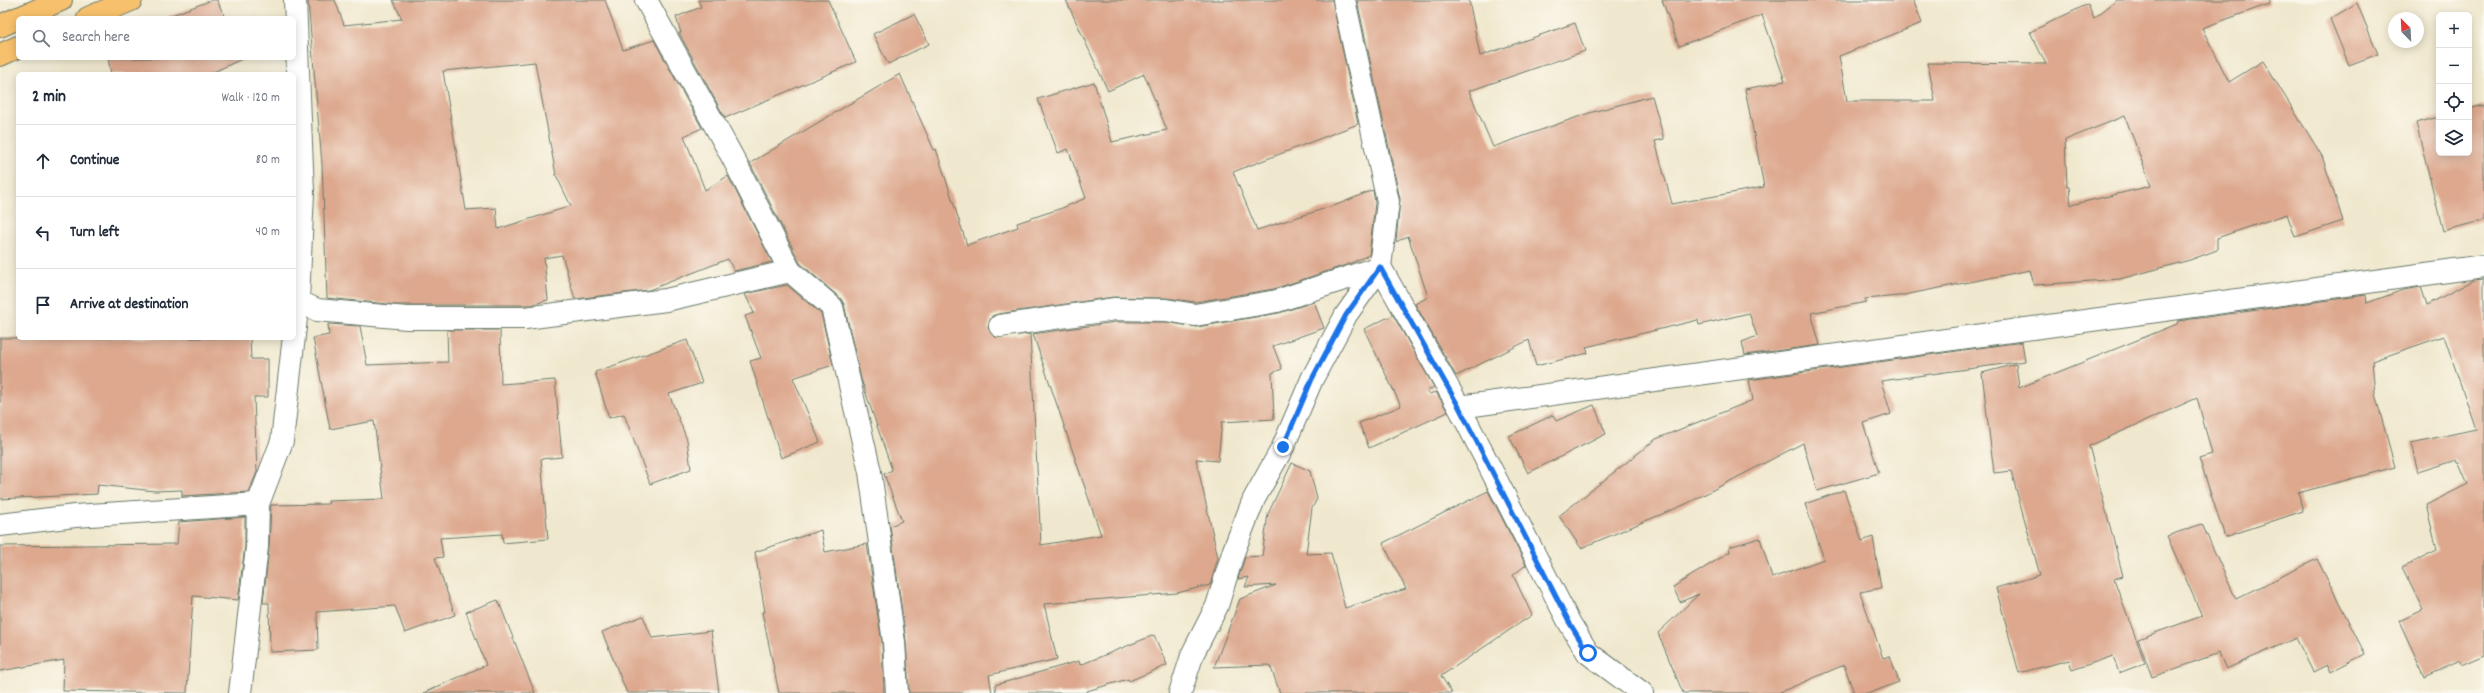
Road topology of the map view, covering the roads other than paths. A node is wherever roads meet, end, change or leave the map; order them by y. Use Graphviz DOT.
graph roads {
  1 [pos="61,0"];
  2 [pos="131,0"];
  3 [pos="295,0"];
  4 [pos="646,0"];
  5 [pos="1344,0"];
  6 [pos="23,16"];
  7 [pos="93,16"];
  8 [pos="296,16"];
  9 [pos="16,19"];
  10 [pos="296,24"];
  11 [pos="0,26"];
  12 [pos="16,48"];
  13 [pos="0,55"];
  14 [pos="2484,266"];
  15 [pos="1380,267"];
  16 [pos="790,271"];
  17 [pos="298,301"];
  18 [pos="296,318"];
  19 [pos="1000,326"];
  20 [pos="294,340"];
  21 [pos="1459,407"];
  22 [pos="258,504"];
  23 [pos="0,525"];
  24 [pos="240,693"];
  25 [pos="897,693"];
  26 [pos="1180,693"];
  27 [pos="1642,693"];
  1 -- 6 [label="main road"];
  2 -- 7 [label="main road"];
  3 -- 8 [label="street"];
  4 -- 16 [label="street"];
  5 -- 15 [label="street"];
  9 -- 11 [label="main road"];
  10 -- 17 [label="street"];
  12 -- 13 [label="main road"];
  14 -- 21 [label="street"];
  15 -- 19 [label="street"];
  15 -- 21 [label="street"];
  15 -- 26 [label="street"];
  16 -- 17 [label="street"];
  16 -- 25 [label="street"];
  17 -- 18 [label="street"];
  20 -- 22 [label="street"];
  21 -- 27 [label="street"];
  22 -- 23 [label="street"];
  22 -- 24 [label="street"];
}
